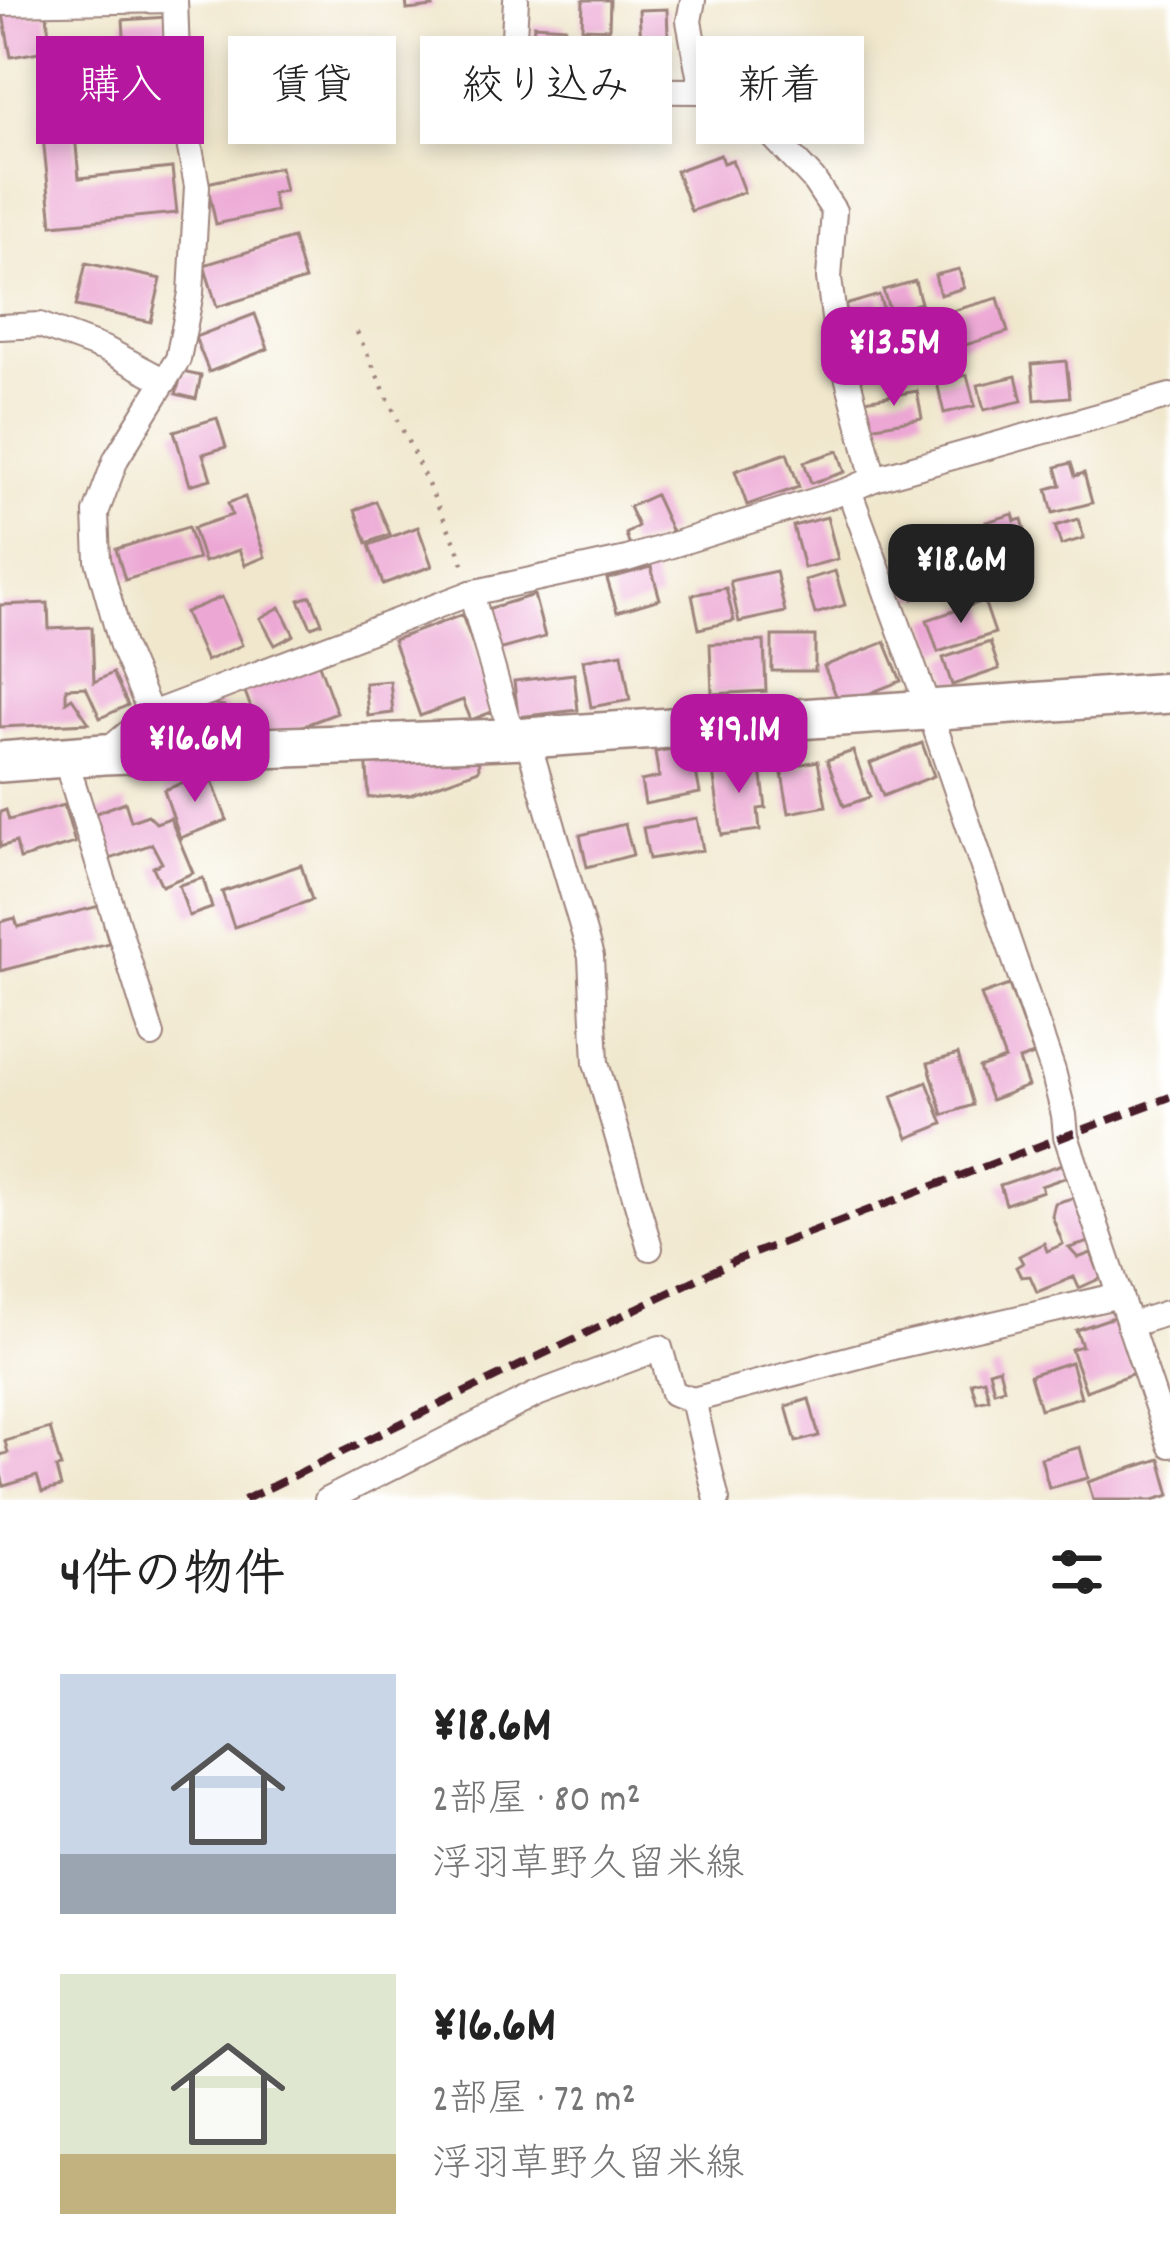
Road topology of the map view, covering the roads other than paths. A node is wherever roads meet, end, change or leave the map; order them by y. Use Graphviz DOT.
graph roads {
  1 [pos="175,0"];
  2 [pos="516,0"];
  3 [pos="693,0"];
  4 [pos="0,3"];
  5 [pos="696,59"];
  6 [pos="696,91"];
  7 [pos="780,144"];
  8 [pos="0,327"];
  9 [pos="165,381"];
  10 [pos="1170,396"];
  11 [pos="874,479"];
  12 [pos="849,490"];
  13 [pos="471,593"];
  14 [pos="1170,693"];
  15 [pos="929,710"];
  16 [pos="151,714"];
  17 [pos="527,738"];
  18 [pos="85,756"];
  19 [pos="0,762"];
  20 [pos="152,1035"];
  21 [pos="650,1248"];
  22 [pos="1120,1295"];
  23 [pos="1170,1312"];
  24 [pos="1130,1325"];
  25 [pos="693,1400"];
  26 [pos="1170,1445"];
  27 [pos="328,1500"];
  28 [pos="717,1500"];
  1 -- 4 [label="street"];
  1 -- 9 [label="street"];
  2 -- 6 [label="street"];
  3 -- 5 [label="street"];
  7 -- 11 [label="street"];
  8 -- 9 [label="street"];
  9 -- 16 [label="street"];
  10 -- 11 [label="street"];
  11 -- 12 [label="street"];
  12 -- 13 [label="street"];
  12 -- 15 [label="street"];
  13 -- 16 [label="street"];
  13 -- 17 [label="street"];
  14 -- 15 [label="main road"];
  15 -- 17 [label="main road"];
  15 -- 22 [label="street"];
  16 -- 18 [label="street"];
  17 -- 18 [label="main road"];
  17 -- 21 [label="street"];
  18 -- 19 [label="main road"];
  18 -- 20 [label="street"];
  22 -- 24 [label="street"];
  22 -- 25 [label="street"];
  23 -- 24 [label="street"];
  24 -- 26 [label="street"];
  25 -- 27 [label="street"];
  25 -- 28 [label="street"];
}
